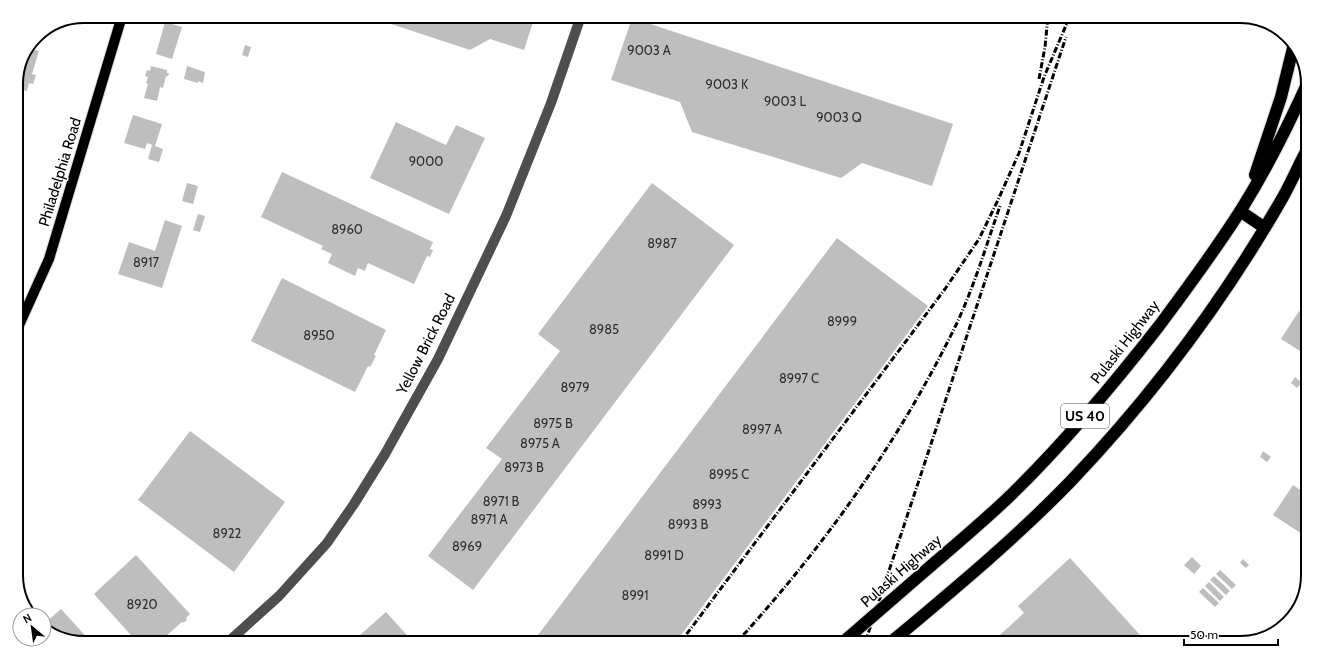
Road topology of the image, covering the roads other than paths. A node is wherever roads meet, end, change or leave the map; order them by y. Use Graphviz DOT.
graph roads {
  1 [pos="120,23"];
  2 [pos="579,23"];
  3 [pos="1292,52"];
  4 [pos="1301,99"];
  5 [pos="1301,162"];
  6 [pos="1243,207"];
  7 [pos="1265,228"];
  8 [pos="23,317"];
  9 [pos="235,636"];
  10 [pos="850,636"];
  11 [pos="899,636"];
  1 -- 8 [label="main road, Philadelphia Road"];
  2 -- 9 [label="street, Yellow Brick Road"];
  3 -- 6 [label="highway"];
  4 -- 6 [label="highway, Pulaski Highway / US 40"];
  5 -- 7 [label="highway, US 40"];
  6 -- 7 [label="highway"];
  6 -- 10 [label="highway, Pulaski Highway / US 40, bridge"];
  7 -- 11 [label="highway, US 40"];
}
